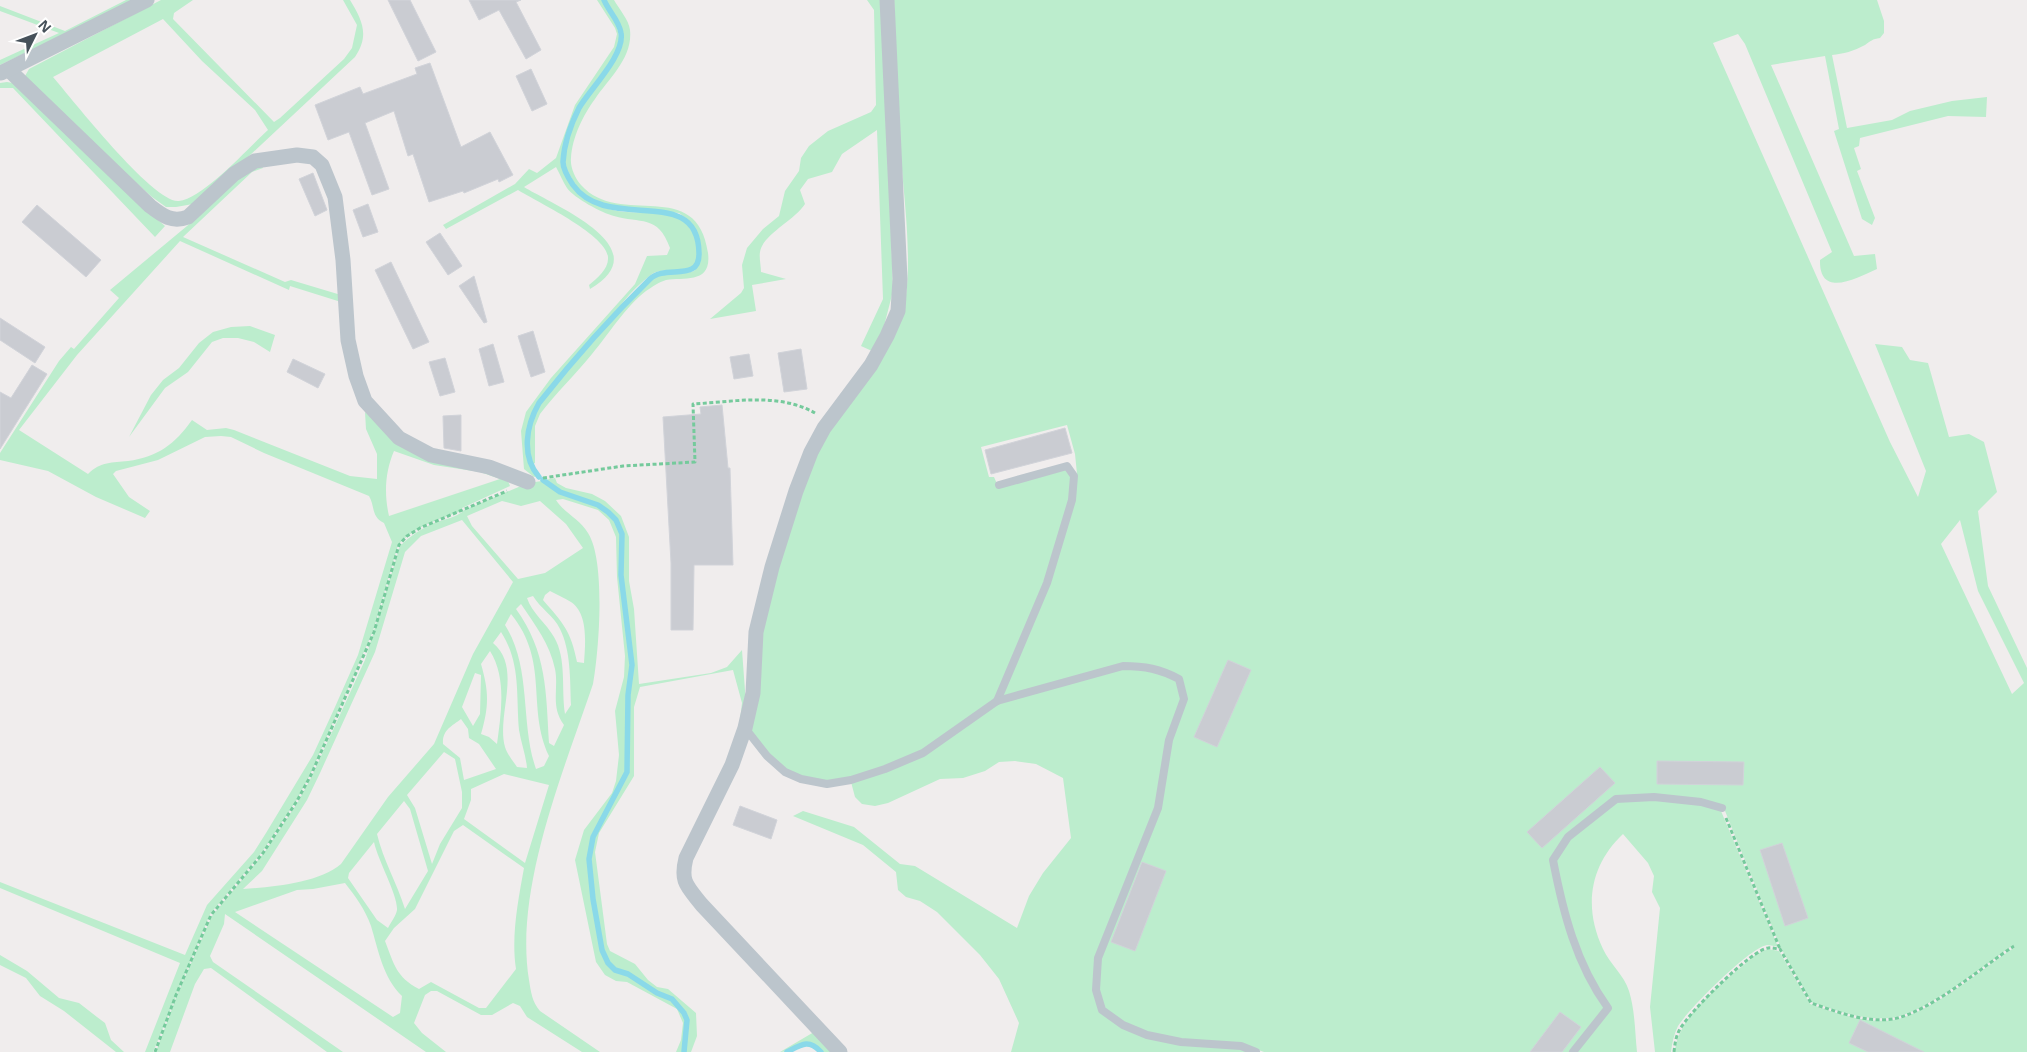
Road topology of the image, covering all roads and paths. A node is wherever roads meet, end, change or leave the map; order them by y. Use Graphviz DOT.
graph roads {
  1 [pos="147,0"];
  2 [pos="887,0"];
  3 [pos="5,72"];
  4 [pos="829,422"];
  5 [pos="528,482"];
  6 [pos="999,485"];
  7 [pos="997,701"];
  8 [pos="745,728"];
  9 [pos="1722,808"];
  10 [pos="2014,946"];
  11 [pos="1780,949"];
  12 [pos="155,1052"];
  13 [pos="840,1052"];
  14 [pos="1256,1052"];
  15 [pos="1573,1052"];
  16 [pos="1674,1052"];
  1 -- 3 [label="street"];
  2 -- 4 [label="street"];
  3 -- 5 [label="street"];
  4 -- 5 [label="path"];
  4 -- 8 [label="street"];
  5 -- 12 [label="path"];
  6 -- 7 [label="lane"];
  7 -- 8 [label="lane"];
  7 -- 14 [label="lane"];
  8 -- 13 [label="street"];
  9 -- 11 [label="path"];
  9 -- 15 [label="lane"];
  10 -- 11 [label="path"];
  11 -- 16 [label="path"];
}
